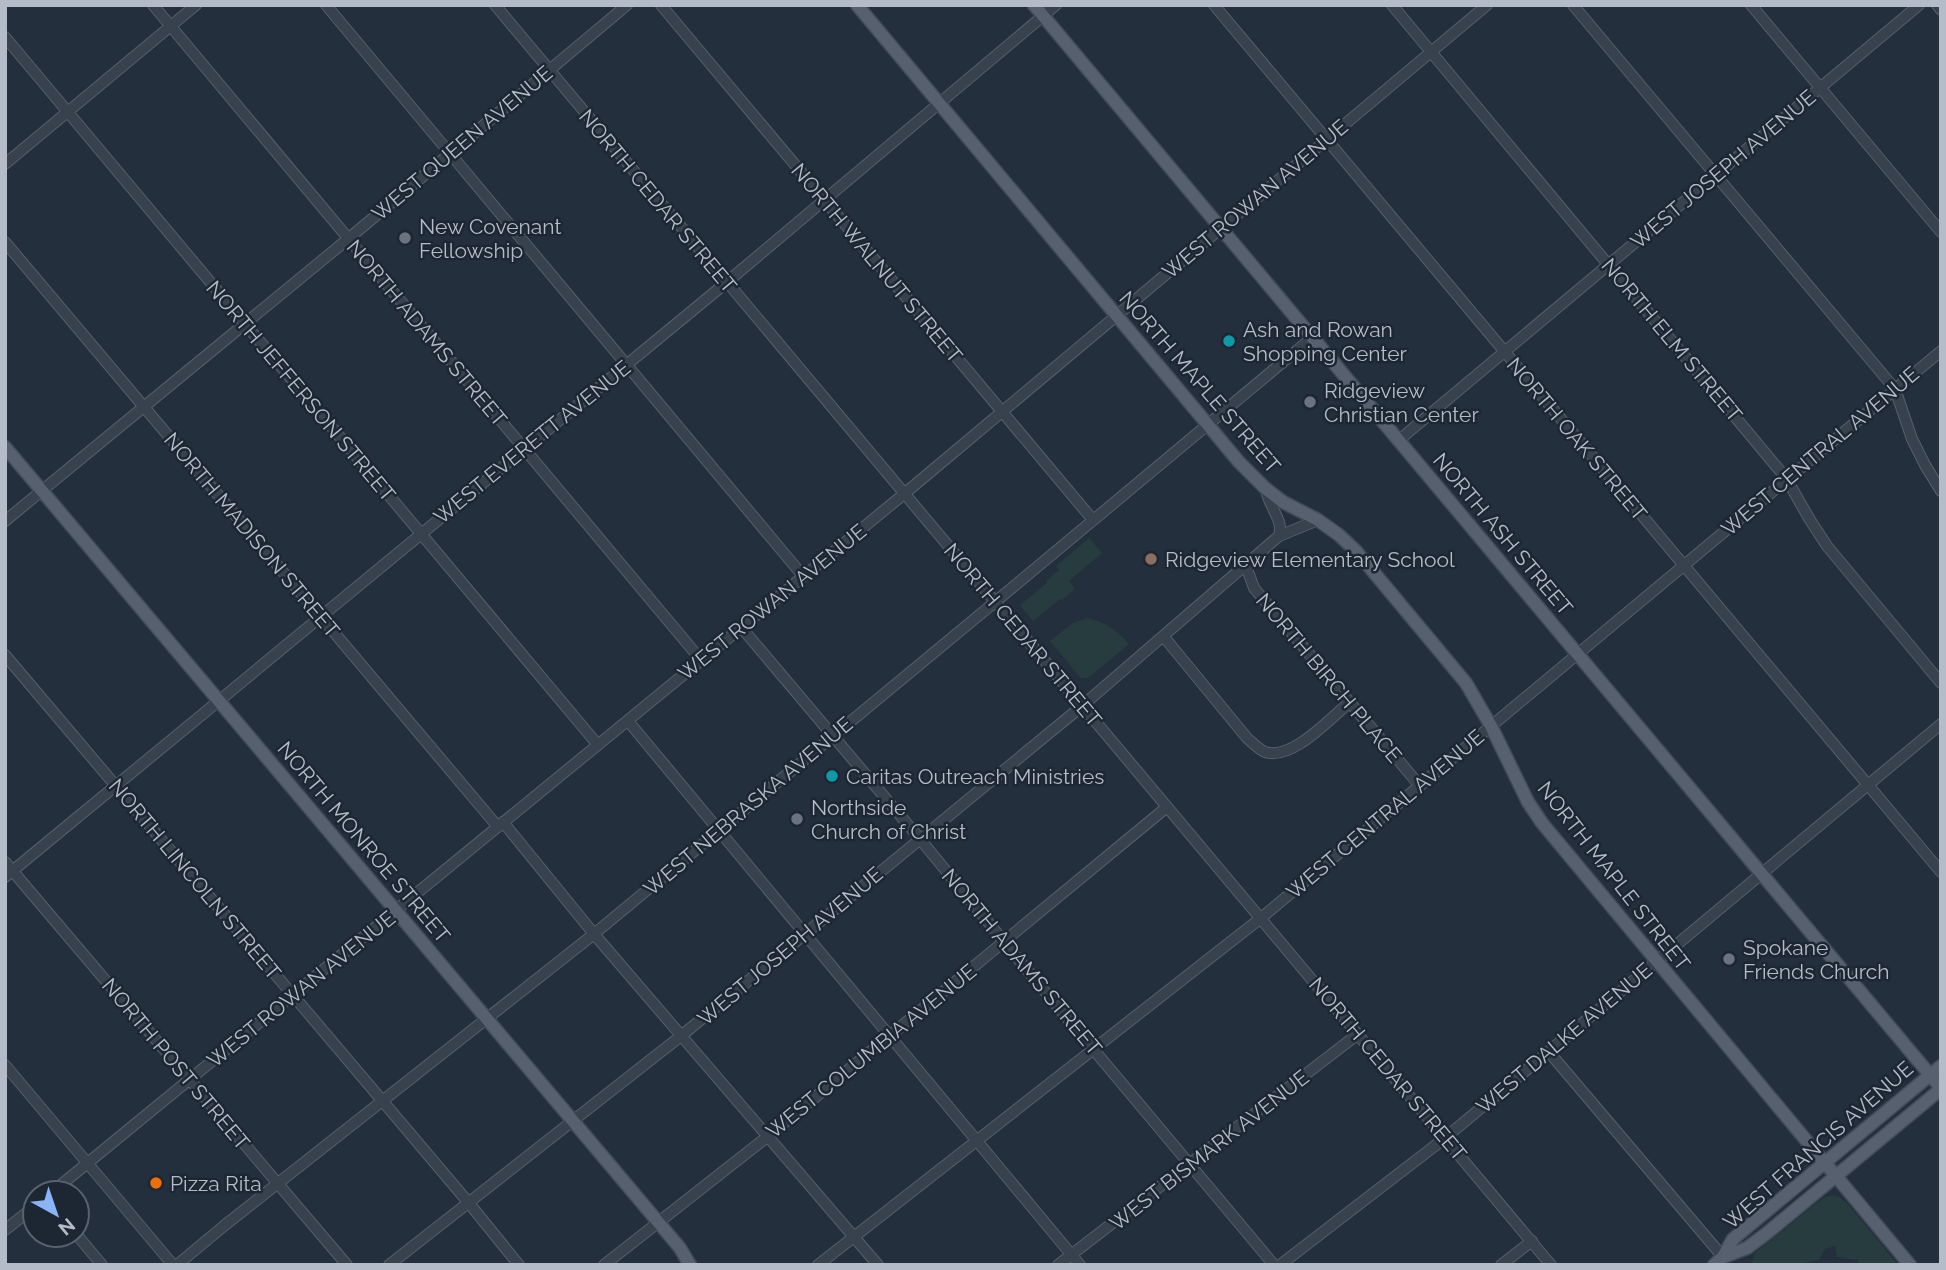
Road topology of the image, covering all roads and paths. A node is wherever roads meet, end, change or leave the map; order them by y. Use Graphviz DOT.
graph roads {
  1 [pos="153,5"];
  2 [pos="196,5"];
  3 [pos="326,5"];
  4 [pos="495,5"];
  5 [pos="627,5"];
  6 [pos="661,5"];
  7 [pos="857,5"];
  8 [pos="1034,5"];
  9 [pos="1056,5"];
  10 [pos="1214,5"];
  11 [pos="1392,5"];
  12 [pos="1487,5"];
  13 [pos="1573,5"];
  14 [pos="1751,5"];
  15 [pos="1919,5"];
  16 [pos="1937,5"];
  17 [pos="1941,10"];
  18 [pos="1043,16"];
  19 [pos="171,26"];
  20 [pos="5,37"];
  21 [pos="1431,52"];
  22 [pos="548,70"];
  23 [pos="1821,88"];
  24 [pos="939,104"];
  25 [pos="68,111"];
  26 [pos="1328,139"];
  27 [pos="450,153"];
  28 [pos="5,164"];
  29 [pos="1716,176"];
  30 [pos="824,200"];
  31 [pos="1221,228"];
  32 [pos="1941,232"];
  33 [pos="348,239"];
  34 [pos="5,243"];
  35 [pos="1609,264"];
  36 [pos="727,282"];
  37 [pos="1117,315"];
  38 [pos="244,324"];
  39 [pos="1313,337"];
  40 [pos="1503,351"];
  41 [pos="1941,351"];
  42 [pos="626,365"];
  43 [pos="1895,389"];
  44 [pos="144,407"];
  45 [pos="1001,412"];
  46 [pos="1208,425"];
  47 [pos="1399,440"];
  48 [pos="5,447"];
  49 [pos="524,448"];
  50 [pos="1786,478"];
  51 [pos="1265,488"];
  52 [pos="42,490"];
  53 [pos="1941,491"];
  54 [pos="904,494"];
  55 [pos="5,520"];
  56 [pos="1093,520"];
  57 [pos="1318,520"];
  58 [pos="421,534"];
  59 [pos="1279,536"];
  60 [pos="1683,565"];
  61 [pos="1246,566"];
  62 [pos="803,576"];
  63 [pos="995,602"];
  64 [pos="321,617"];
  65 [pos="741,627"];
  66 [pos="1164,637"];
  67 [pos="1578,654"];
  68 [pos="5,655"];
  69 [pos="701,660"];
  70 [pos="1941,683"];
  71 [pos="220,701"];
  72 [pos="1349,703"];
  73 [pos="1082,706"];
  74 [pos="628,721"];
  75 [pos="1941,724"];
  76 [pos="1491,726"];
  77 [pos="833,736"];
  78 [pos="598,745"];
  79 [pos="116,786"];
  80 [pos="1420,786"];
  81 [pos="1868,786"];
  82 [pos="1167,807"];
  83 [pos="501,825"];
  84 [pos="718,831"];
  85 [pos="920,839"];
  86 [pos="8,870"];
  87 [pos="1941,872"];
  88 [pos="1762,874"];
  89 [pos="396,911"];
  90 [pos="1261,918"];
  91 [pos="594,933"];
  92 [pos="805,934"];
  93 [pos="1005,942"];
  94 [pos="1656,961"];
  95 [pos="293,996"];
  96 [pos="487,1018"];
  97 [pos="1358,1034"];
  98 [pos="681,1036"];
  99 [pos="890,1036"];
  100 [pos="1093,1049"];
  101 [pos="1549,1052"];
  102 [pos="5,1065"];
  103 [pos="1941,1066"];
  104 [pos="1930,1075"];
  105 [pos="190,1080"];
  106 [pos="1941,1089"];
  107 [pos="381,1101"];
  108 [pos="573,1119"];
  109 [pos="767,1137"];
  110 [pos="1445,1138"];
  111 [pos="976,1140"];
  112 [pos="1823,1162"];
  113 [pos="88,1163"];
  114 [pos="1191,1164"];
  115 [pos="1836,1178"];
  116 [pos="68,1179"];
  117 [pos="278,1184"];
  118 [pos="468,1202"];
  119 [pos="21,1217"];
  120 [pos="658,1222"];
  121 [pos="5,1230"];
  122 [pos="854,1237"];
  123 [pos="1532,1241"];
  124 [pos="89,1249"];
  125 [pos="1072,1255"];
  126 [pos="1718,1261"];
  127 [pos="102,1265"];
  128 [pos="175,1265"];
  129 [pos="347,1265"];
  130 [pos="389,1265"];
  131 [pos="519,1265"];
  132 [pos="604,1265"];
  133 [pos="690,1265"];
  134 [pos="818,1265"];
  135 [pos="878,1265"];
  136 [pos="1059,1265"];
  137 [pos="1080,1265"];
  138 [pos="1277,1265"];
  139 [pos="1501,1265"];
  140 [pos="1551,1265"];
  141 [pos="1910,1265"];
  1 -- 19 [label="street, NORTH ADAMS STREET"];
  2 -- 19 [label="street"];
  3 -- 27 [label="street"];
  4 -- 22 [label="street, NORTH CEDAR STREET"];
  5 -- 22 [label="street, WEST QUEEN AVENUE"];
  6 -- 30 [label="street, NORTH WALNUT STREET"];
  7 -- 24 [label="main road, NORTH MAPLE STREET"];
  8 -- 18 [label="main road, NORTH ASH STREET"];
  9 -- 18 [label="street, WEST EVERETT AVENUE"];
  10 -- 26 [label="street, NORTH OAK STREET"];
  11 -- 21 [label="street, NORTH ELM STREET"];
  12 -- 21 [label="street, WEST ROWAN AVENUE"];
  13 -- 29 [label="street"];
  14 -- 23 [label="street"];
  15 -- 23 [label="street, WEST JOSEPH AVENUE"];
  16 -- 17 [label="street"];
  18 -- 24 [label="street, WEST EVERETT AVENUE"];
  18 -- 31 [label="main road, NORTH ASH STREET"];
  19 -- 25 [label="street"];
  19 -- 33 [label="street, NORTH ADAMS STREET"];
  20 -- 25 [label="street, NORTH JEFFERSON STREET"];
  21 -- 26 [label="street, WEST ROWAN AVENUE"];
  21 -- 35 [label="street, NORTH ELM STREET"];
  22 -- 27 [label="street, WEST QUEEN AVENUE"];
  22 -- 36 [label="street, NORTH CEDAR STREET"];
  23 -- 29 [label="street, WEST JOSEPH AVENUE"];
  23 -- 32 [label="street"];
  24 -- 30 [label="street, WEST EVERETT AVENUE"];
  24 -- 37 [label="main road, NORTH MAPLE STREET"];
  25 -- 28 [label="street"];
  25 -- 38 [label="street, NORTH JEFFERSON STREET"];
  26 -- 31 [label="street, WEST ROWAN AVENUE"];
  26 -- 40 [label="street, NORTH OAK STREET"];
  27 -- 33 [label="street, WEST QUEEN AVENUE"];
  27 -- 42 [label="street"];
  29 -- 35 [label="street, WEST JOSEPH AVENUE"];
  29 -- 43 [label="street"];
  30 -- 36 [label="street, WEST EVERETT AVENUE"];
  30 -- 45 [label="street, NORTH WALNUT STREET"];
  31 -- 37 [label="street, WEST ROWAN AVENUE"];
  31 -- 39 [label="main road, NORTH ASH STREET"];
  33 -- 38 [label="street, WEST QUEEN AVENUE"];
  33 -- 49 [label="street, NORTH ADAMS STREET"];
  34 -- 44 [label="street, NORTH MADISON STREET"];
  35 -- 40 [label="street, WEST JOSEPH AVENUE"];
  35 -- 50 [label="street, NORTH ELM STREET"];
  36 -- 42 [label="street, WEST EVERETT AVENUE"];
  36 -- 54 [label="street, NORTH CEDAR STREET"];
  37 -- 45 [label="street, WEST ROWAN AVENUE"];
  37 -- 46 [label="main road, NORTH MAPLE STREET"];
  38 -- 44 [label="street, WEST QUEEN AVENUE"];
  38 -- 58 [label="street, NORTH JEFFERSON STREET"];
  39 -- 46 [label="street, WEST NEBRASKA AVENUE"];
  39 -- 47 [label="main road, NORTH ASH STREET"];
  40 -- 47 [label="street, WEST JOSEPH AVENUE"];
  40 -- 60 [label="street, NORTH OAK STREET"];
  41 -- 43 [label="street, WEST CENTRAL AVENUE"];
  42 -- 49 [label="street, WEST EVERETT AVENUE"];
  42 -- 62 [label="street"];
  43 -- 50 [label="street, WEST CENTRAL AVENUE"];
  43 -- 53 [label="street"];
  44 -- 52 [label="street, WEST QUEEN AVENUE"];
  44 -- 64 [label="street, NORTH MADISON STREET"];
  45 -- 54 [label="street, WEST ROWAN AVENUE"];
  45 -- 56 [label="street, NORTH WALNUT STREET"];
  46 -- 51 [label="main road, NORTH MAPLE STREET"];
  46 -- 56 [label="street, WEST NEBRASKA AVENUE"];
  47 -- 67 [label="main road, NORTH ASH STREET"];
  48 -- 52 [label="main road, NORTH MONROE STREET"];
  49 -- 58 [label="street, WEST EVERETT AVENUE"];
  49 -- 69 [label="street, NORTH ADAMS STREET"];
  50 -- 60 [label="street, WEST CENTRAL AVENUE"];
  50 -- 70 [label="street, NORTH ELM STREET"];
  51 -- 57 [label="main road, NORTH MAPLE STREET"];
  51 -- 59 [label="street"];
  52 -- 55 [label="street, WEST QUEEN AVENUE"];
  52 -- 71 [label="main road, NORTH MONROE STREET"];
  54 -- 62 [label="street, WEST ROWAN AVENUE"];
  54 -- 63 [label="street, NORTH CEDAR STREET"];
  56 -- 63 [label="street, WEST NEBRASKA AVENUE"];
  57 -- 59 [label="street, WEST JOSEPH AVENUE"];
  57 -- 76 [label="main road, NORTH MAPLE STREET"];
  58 -- 64 [label="street, WEST EVERETT AVENUE"];
  58 -- 78 [label="street, NORTH JEFFERSON STREET"];
  59 -- 61 [label="street, WEST JOSEPH AVENUE"];
  60 -- 67 [label="street, WEST CENTRAL AVENUE"];
  60 -- 81 [label="street, NORTH OAK STREET"];
  61 -- 66 [label="street, WEST JOSEPH AVENUE"];
  61 -- 72 [label="street, NORTH BIRCH PLACE"];
  62 -- 65 [label="street, WEST ROWAN AVENUE"];
  63 -- 73 [label="street, NORTH CEDAR STREET"];
  63 -- 77 [label="street, WEST NEBRASKA AVENUE"];
  64 -- 71 [label="street, WEST EVERETT AVENUE"];
  64 -- 83 [label="street, NORTH MADISON STREET"];
  65 -- 69 [label="street, WEST ROWAN AVENUE"];
  65 -- 77 [label="street, NORTH ADAMS STREET"];
  66 -- 72 [label="street"];
  66 -- 73 [label="street, WEST JOSEPH AVENUE"];
  67 -- 76 [label="street, WEST CENTRAL AVENUE"];
  67 -- 88 [label="main road, NORTH ASH STREET"];
  68 -- 79 [label="street, NORTH LINCOLN STREET"];
  69 -- 74 [label="street, WEST ROWAN AVENUE"];
  71 -- 79 [label="street, WEST EVERETT AVENUE"];
  71 -- 89 [label="main road, NORTH MONROE STREET"];
  72 -- 80 [label="street, NORTH BIRCH PLACE"];
  73 -- 82 [label="street, NORTH CEDAR STREET"];
  73 -- 85 [label="street, WEST JOSEPH AVENUE"];
  74 -- 78 [label="street, WEST ROWAN AVENUE"];
  74 -- 84 [label="street"];
  75 -- 81 [label="street, WEST DALKE AVENUE"];
  76 -- 80 [label="street, WEST CENTRAL AVENUE"];
  76 -- 94 [label="main road, NORTH MAPLE STREET"];
  77 -- 84 [label="street, WEST NEBRASKA AVENUE"];
  77 -- 85 [label="street, NORTH ADAMS STREET"];
  78 -- 83 [label="street, WEST ROWAN AVENUE"];
  79 -- 86 [label="street, WEST EVERETT AVENUE"];
  79 -- 95 [label="street, NORTH LINCOLN STREET"];
  80 -- 90 [label="street, WEST CENTRAL AVENUE"];
  81 -- 87 [label="street, NORTH OAK STREET"];
  81 -- 88 [label="street, WEST DALKE AVENUE"];
  82 -- 90 [label="street, NORTH CEDAR STREET"];
  82 -- 93 [label="street, WEST COLUMBIA AVENUE"];
  83 -- 89 [label="street, WEST ROWAN AVENUE"];
  83 -- 91 [label="street, NORTH MADISON STREET"];
  84 -- 91 [label="street, WEST NEBRASKA AVENUE"];
  84 -- 92 [label="street"];
  85 -- 92 [label="street, WEST JOSEPH AVENUE"];
  85 -- 93 [label="street, NORTH ADAMS STREET"];
  86 -- 105 [label="street, NORTH POST STREET"];
  88 -- 94 [label="street, WEST DALKE AVENUE"];
  88 -- 104 [label="main road, NORTH ASH STREET"];
  89 -- 95 [label="street, WEST ROWAN AVENUE"];
  89 -- 96 [label="main road, NORTH MONROE STREET"];
  90 -- 97 [label="street, NORTH CEDAR STREET"];
  90 -- 100 [label="street, WEST CENTRAL AVENUE"];
  91 -- 96 [label="street, WEST NEBRASKA AVENUE"];
  91 -- 98 [label="street, NORTH MADISON STREET"];
  92 -- 98 [label="street, WEST JOSEPH AVENUE"];
  92 -- 99 [label="street"];
  93 -- 99 [label="street, WEST COLUMBIA AVENUE"];
  93 -- 100 [label="street, NORTH ADAMS STREET"];
  94 -- 101 [label="street, WEST DALKE AVENUE"];
  94 -- 112 [label="main road, NORTH MAPLE STREET"];
  95 -- 105 [label="street, WEST ROWAN AVENUE"];
  95 -- 107 [label="street, NORTH LINCOLN STREET"];
  96 -- 107 [label="street, WEST NEBRASKA AVENUE"];
  96 -- 108 [label="main road, NORTH MONROE STREET"];
  97 -- 110 [label="street, NORTH CEDAR STREET"];
  97 -- 114 [label="street, WEST BISMARK AVENUE"];
  98 -- 108 [label="street, WEST JOSEPH AVENUE"];
  98 -- 109 [label="street, NORTH MADISON STREET"];
  99 -- 109 [label="street, WEST COLUMBIA AVENUE"];
  99 -- 111 [label="street"];
  100 -- 111 [label="street, WEST CENTRAL AVENUE"];
  100 -- 114 [label="street, NORTH ADAMS STREET"];
  101 -- 110 [label="street, WEST DALKE AVENUE"];
  101 -- 126 [label="street"];
  102 -- 113 [label="street"];
  103 -- 104 [label="main road, WEST FRANCIS AVENUE"];
  104 -- 106 [label="main road, NORTH ASH STREET"];
  104 -- 112 [label="main road, WEST FRANCIS AVENUE"];
  105 -- 113 [label="street, WEST ROWAN AVENUE"];
  105 -- 117 [label="street, NORTH POST STREET"];
  106 -- 115 [label="main road, WEST FRANCIS AVENUE"];
  107 -- 117 [label="street, WEST NEBRASKA AVENUE"];
  107 -- 118 [label="street, NORTH LINCOLN STREET"];
  108 -- 118 [label="street, WEST JOSEPH AVENUE"];
  108 -- 120 [label="main road, NORTH MONROE STREET"];
  109 -- 120 [label="street, WEST COLUMBIA AVENUE"];
  109 -- 122 [label="street, NORTH MADISON STREET"];
  110 -- 123 [label="street, NORTH CEDAR STREET"];
  110 -- 138 [label="street, WEST DALKE AVENUE"];
  111 -- 122 [label="street, WEST CENTRAL AVENUE"];
  111 -- 125 [label="street"];
  112 -- 115 [label="main road, NORTH MAPLE STREET"];
  112 -- 126 [label="main road, WEST FRANCIS AVENUE"];
  113 -- 116 [label="street, WEST ROWAN AVENUE"];
  113 -- 128 [label="street"];
  114 -- 125 [label="street, WEST BISMARK AVENUE"];
  114 -- 138 [label="street, NORTH ADAMS STREET"];
  115 -- 126 [label="main road, WEST FRANCIS AVENUE"];
  115 -- 141 [label="main road, NORTH MAPLE STREET"];
  117 -- 128 [label="street, WEST NEBRASKA AVENUE"];
  117 -- 129 [label="street, NORTH POST STREET"];
  118 -- 130 [label="street, WEST JOSEPH AVENUE"];
  118 -- 131 [label="street, NORTH LINCOLN STREET"];
  119 -- 121 [label="street"];
  120 -- 132 [label="street, WEST COLUMBIA AVENUE"];
  120 -- 133 [label="main road, NORTH MONROE STREET"];
  122 -- 134 [label="street, WEST CENTRAL AVENUE"];
  122 -- 135 [label="street, NORTH MADISON STREET"];
  123 -- 139 [label="street"];
  123 -- 140 [label="street, NORTH CEDAR STREET"];
  124 -- 127 [label="street"];
  125 -- 136 [label="street, WEST BISMARK AVENUE"];
  125 -- 137 [label="street"];
}
